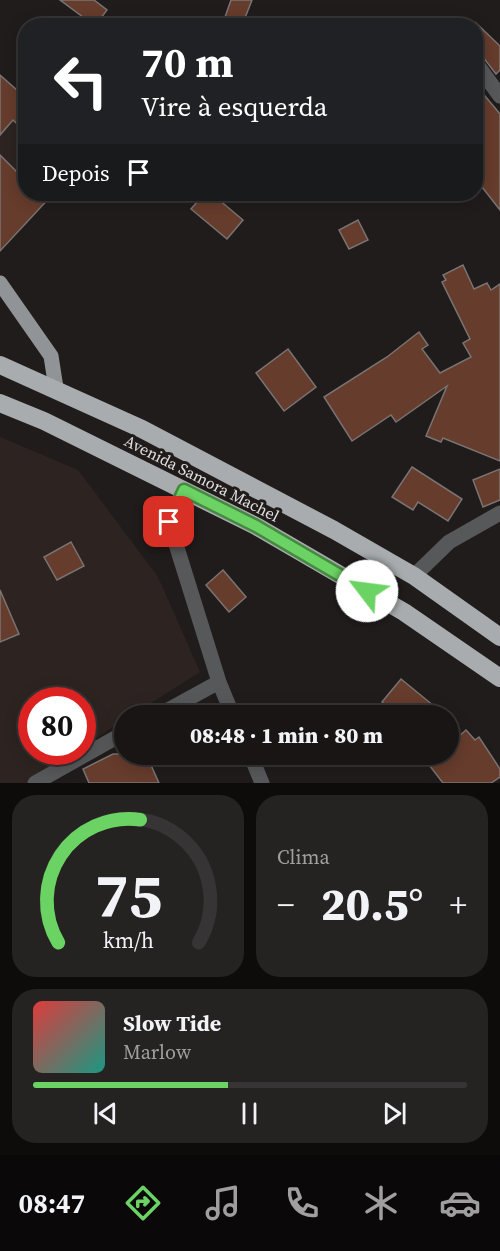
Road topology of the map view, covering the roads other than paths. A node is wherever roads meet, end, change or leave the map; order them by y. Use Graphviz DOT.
graph roads {
  1 [pos="483,73"];
  2 [pos="500,96"];
  3 [pos="0,283"];
  4 [pos="0,365"];
  5 [pos="56,388"];
  6 [pos="0,403"];
  7 [pos="184,490"];
  8 [pos="500,513"];
  9 [pos="414,576"];
  10 [pos="500,637"];
  11 [pos="500,678"];
  12 [pos="219,681"];
  13 [pos="176,705"];
  14 [pos="229,705"];
  15 [pos="114,740"];
  16 [pos="255,765"];
  17 [pos="35,783"];
  18 [pos="262,783"];
  1 -- 2 [label="street"];
  3 -- 5 [label="main road"];
  4 -- 5 [label="highway, Avenida Samora Machel"];
  5 -- 9 [label="highway, Avenida Samora Machel"];
  6 -- 7 [label="highway, Avenida Samora Machel"];
  7 -- 11 [label="highway, Avenida Samora Machel"];
  7 -- 12 [label="street"];
  8 -- 9 [label="street"];
  9 -- 10 [label="highway, Avenida Samora Machel"];
  12 -- 13 [label="street"];
  12 -- 14 [label="street"];
  15 -- 17 [label="street"];
  16 -- 18 [label="street"];
}
